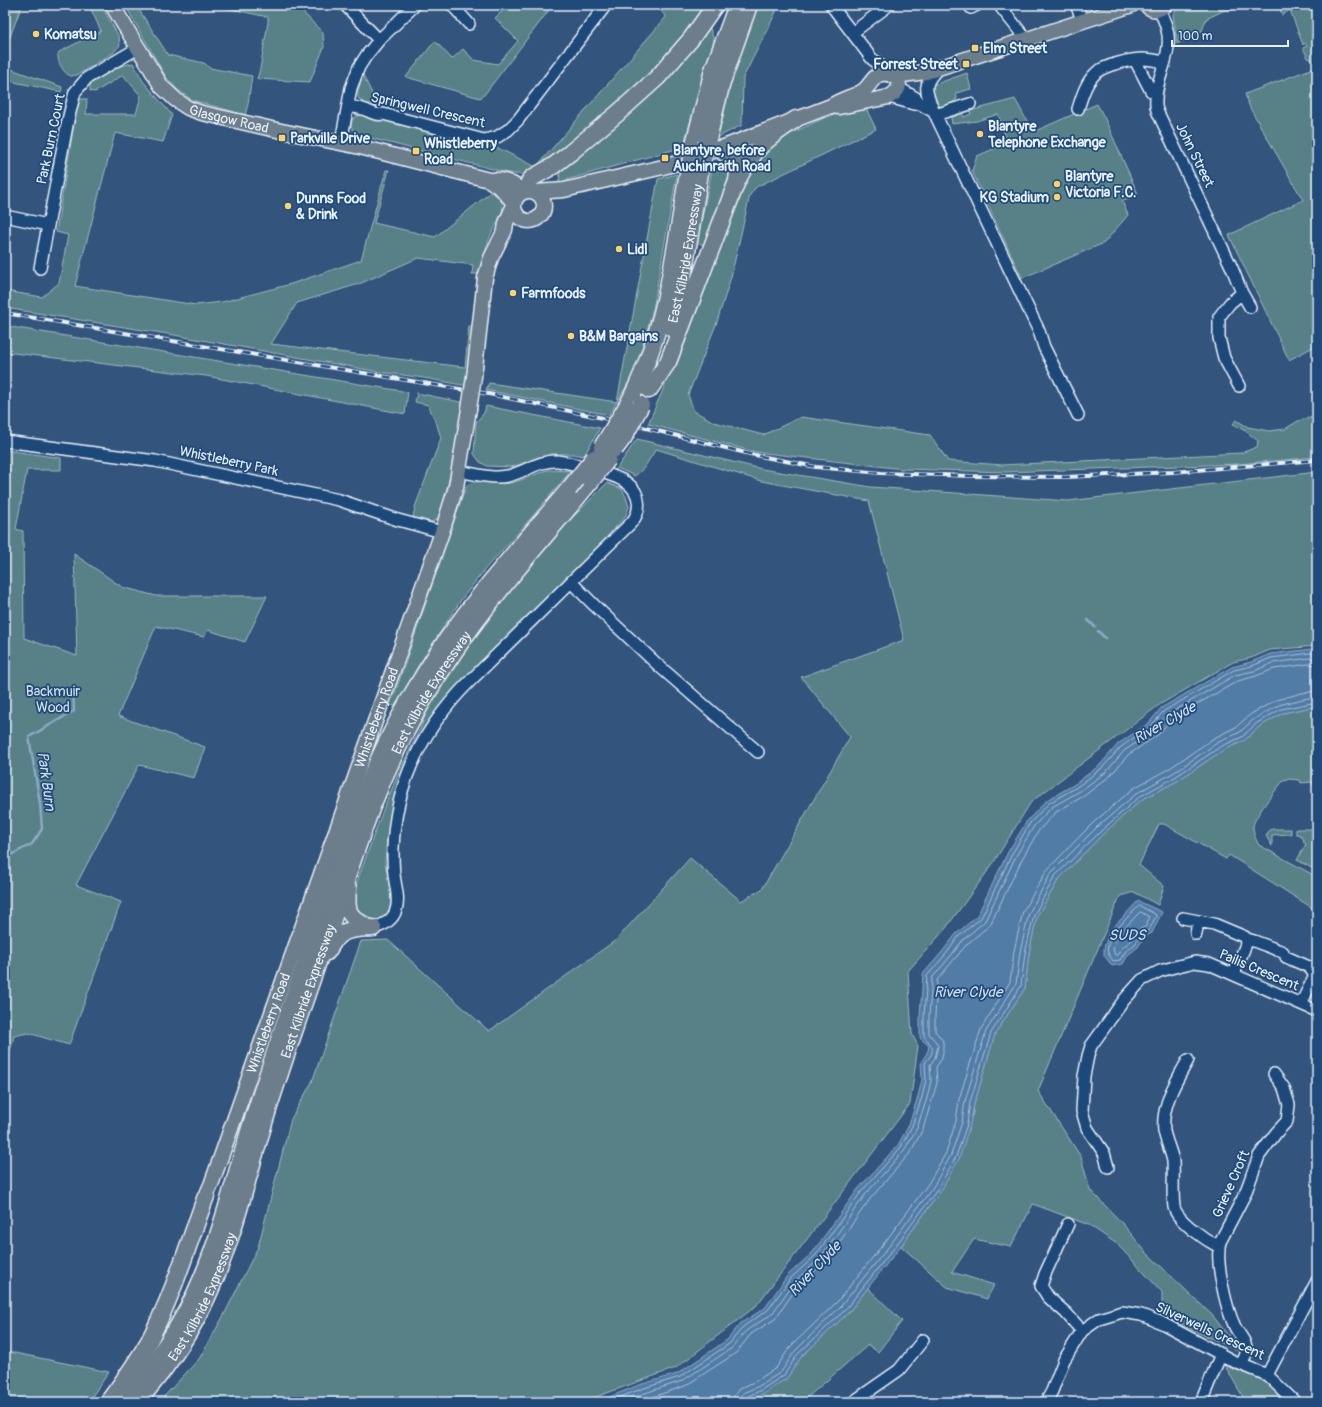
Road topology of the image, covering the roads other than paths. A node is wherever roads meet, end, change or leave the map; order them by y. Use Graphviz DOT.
graph roads {
  1 [pos="112,5"];
  2 [pos="344,5"];
  3 [pos="415,5"];
  4 [pos="452,5"];
  5 [pos="606,5"];
  6 [pos="715,5"];
  7 [pos="736,5"];
  8 [pos="749,5"];
  9 [pos="831,5"];
  10 [pos="889,5"];
  11 [pos="999,5"];
  12 [pos="1076,5"];
  13 [pos="1132,5"];
  14 [pos="1146,5"];
  15 [pos="1162,7"];
  16 [pos="1083,21"];
  17 [pos="469,24"];
  18 [pos="852,33"];
  19 [pos="1026,39"];
  20 [pos="379,40"];
  21 [pos="138,48"];
  22 [pos="1135,60"];
  23 [pos="1165,62"];
  24 [pos="941,67"];
  25 [pos="888,84"];
  26 [pos="1151,91"];
  27 [pos="970,104"];
  28 [pos="348,106"];
  29 [pos="832,106"];
  30 [pos="1078,108"];
  31 [pos="935,114"];
  32 [pos="796,119"];
  33 [pos="341,142"];
  34 [pos="706,147"];
  35 [pos="694,175"];
  36 [pos="737,181"];
  37 [pos="564,190"];
  38 [pos="522,197"];
  39 [pos="544,208"];
  40 [pos="5,216"];
  41 [pos="524,220"];
  42 [pos="48,225"];
  43 [pos="505,230"];
  44 [pos="40,268"];
  45 [pos="1242,293"];
  46 [pos="1250,307"];
  47 [pos="1239,386"];
  48 [pos="649,390"];
  49 [pos="634,406"];
  50 [pos="1078,415"];
  51 [pos="5,440"];
  52 [pos="605,453"];
  53 [pos="459,471"];
  54 [pos="442,532"];
  55 [pos="571,582"];
  56 [pos="758,752"];
  57 [pos="348,875"];
  58 [pos="1183,918"];
  59 [pos="1198,921"];
  60 [pos="371,928"];
  61 [pos="1196,934"];
  62 [pos="1247,939"];
  63 [pos="319,960"];
  64 [pos="1234,974"];
  65 [pos="1316,974"];
  66 [pos="1301,1004"];
  67 [pos="1317,1011"];
  68 [pos="1188,1060"];
  69 [pos="1274,1074"];
  70 [pos="1108,1168"];
  71 [pos="206,1196"];
  72 [pos="1068,1224"];
  73 [pos="1219,1246"];
  74 [pos="1317,1281"];
  75 [pos="1082,1331"];
  76 [pos="923,1340"];
  77 [pos="1221,1354"];
  78 [pos="1238,1363"];
  79 [pos="1267,1374"];
  80 [pos="108,1402"];
  81 [pos="120,1402"];
  82 [pos="136,1402"];
  83 [pos="853,1402"];
  84 [pos="1046,1402"];
  85 [pos="1201,1402"];
  86 [pos="1295,1402"];
  1 -- 21 [label="main road, Glasgow Road"];
  2 -- 20 [label="street"];
  3 -- 20 [label="street"];
  4 -- 17 [label="street"];
  5 -- 28 [label="street, Springwell Crescent"];
  6 -- 38 [label="highway"];
  7 -- 34 [label="highway, East Kilbride Expressway"];
  8 -- 34 [label="highway, East Kilbride Expressway"];
  9 -- 18 [label="street"];
  10 -- 18 [label="street"];
  11 -- 19 [label="street"];
  12 -- 16 [label="street"];
  13 -- 16 [label="main road"];
  14 -- 15 [label="main road"];
  15 -- 23 [label="street, John Street"];
  16 -- 19 [label="main road"];
  18 -- 25 [label="street"];
  19 -- 24 [label="main road"];
  20 -- 28 [label="street"];
  21 -- 33 [label="main road, Glasgow Road"];
  21 -- 42 [label="street, Park Burn Court"];
  22 -- 23 [label="street"];
  22 -- 26 [label="street"];
  22 -- 30 [label="street"];
  23 -- 45 [label="street, John Street"];
  24 -- 25 [label="main road"];
  24 -- 31 [label="street"];
  25 -- 29 [label="main road"];
  25 -- 29 [label="main road"];
  25 -- 31 [label="street"];
  27 -- 31 [label="street"];
  28 -- 33 [label="street"];
  29 -- 32 [label="main road"];
  31 -- 50 [label="street"];
  32 -- 34 [label="main road"];
  32 -- 36 [label="highway"];
  33 -- 38 [label="main road, Glasgow Road"];
  34 -- 35 [label="highway, East Kilbride Expressway, bridge"];
  34 -- 36 [label="highway"];
  34 -- 37 [label="main road"];
  35 -- 48 [label="highway, East Kilbride Expressway"];
  35 -- 49 [label="highway"];
  36 -- 48 [label="highway"];
  37 -- 38 [label="main road"];
  37 -- 39 [label="main road"];
  38 -- 39 [label="main road"];
  38 -- 41 [label="main road"];
  38 -- 43 [label="main road, Whistleberry Road"];
  39 -- 41 [label="main road"];
  40 -- 42 [label="street"];
  41 -- 43 [label="main road"];
  42 -- 44 [label="street, Park Burn Court"];
  43 -- 53 [label="main road, Whistleberry Road, bridge"];
  45 -- 46 [label="street, John Street"];
  45 -- 47 [label="street"];
  48 -- 49 [label="highway, East Kilbride Expressway"];
  49 -- 52 [label="highway, East Kilbride Expressway, bridge"];
  51 -- 54 [label="street, Whistleberry Park"];
  52 -- 57 [label="highway, East Kilbride Expressway, bridge"];
  52 -- 81 [label="highway, East Kilbride Expressway, bridge"];
  53 -- 54 [label="main road, Whistleberry Road"];
  53 -- 55 [label="street"];
  54 -- 71 [label="main road, Whistleberry Road"];
  55 -- 56 [label="street"];
  55 -- 60 [label="street"];
  57 -- 60 [label="highway"];
  57 -- 63 [label="highway, East Kilbride Expressway"];
  58 -- 59 [label="street, Pailis Crescent"];
  59 -- 61 [label="street"];
  59 -- 62 [label="street, Pailis Crescent"];
  60 -- 63 [label="highway"];
  62 -- 64 [label="street"];
  62 -- 65 [label="street, Pailis Crescent"];
  63 -- 82 [label="highway, East Kilbride Expressway"];
  64 -- 66 [label="street, Pailis Crescent"];
  64 -- 70 [label="street, Pailis Crescent"];
  65 -- 66 [label="street, Pailis Crescent"];
  66 -- 67 [label="street, Pailis Crescent"];
  68 -- 73 [label="street"];
  69 -- 73 [label="street, Grieve Croft"];
  71 -- 80 [label="highway"];
  72 -- 75 [label="street"];
  73 -- 78 [label="street"];
  74 -- 79 [label="street"];
  75 -- 77 [label="street, Silverwells Crescent"];
  75 -- 84 [label="street, Silverwells Crescent"];
  76 -- 83 [label="street"];
  77 -- 78 [label="street, Silverwells Crescent"];
  77 -- 85 [label="street"];
  78 -- 79 [label="street, Silverwells Crescent"];
  79 -- 86 [label="street"];
}
